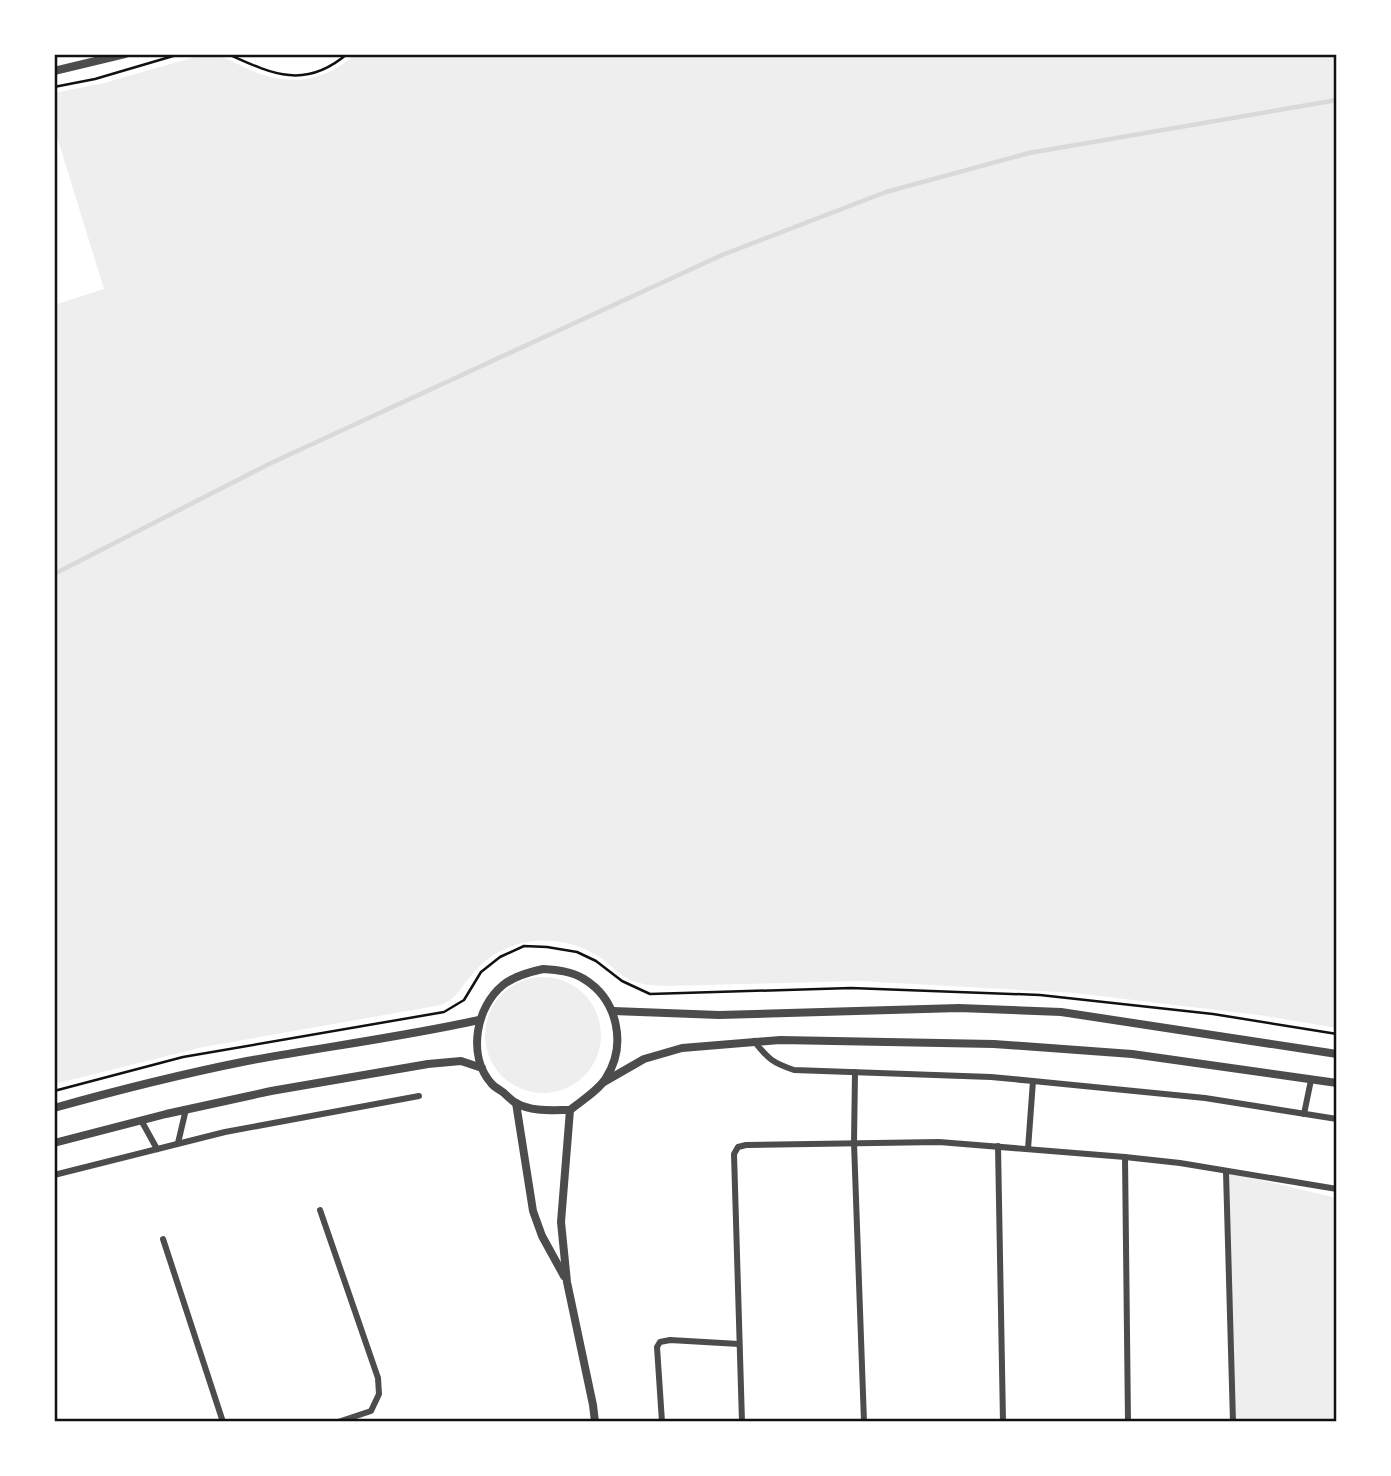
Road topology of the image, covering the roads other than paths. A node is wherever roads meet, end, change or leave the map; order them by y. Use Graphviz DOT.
graph roads {
  1 [pos="125,54"];
  2 [pos="54,71"];
  3 [pos="612,1011"];
  4 [pos="479,1020"];
  5 [pos="754,1041"];
  6 [pos="1337,1054"];
  7 [pos="482,1068"];
  8 [pos="855,1072"];
  9 [pos="1311,1080"];
  10 [pos="1033,1081"];
  11 [pos="604,1082"];
  12 [pos="1337,1083"];
  13 [pos="419,1096"];
  14 [pos="516,1103"];
  15 [pos="54,1108"];
  16 [pos="186,1109"];
  17 [pos="570,1110"];
  18 [pos="1304,1114"];
  19 [pos="1337,1119"];
  20 [pos="141,1120"];
  21 [pos="54,1143"];
  22 [pos="178,1143"];
  23 [pos="855,1143"];
  24 [pos="998,1146"];
  25 [pos="157,1149"];
  26 [pos="1028,1149"];
  27 [pos="1125,1157"];
  28 [pos="1227,1172"];
  29 [pos="54,1175"];
  30 [pos="1337,1189"];
  31 [pos="320,1210"];
  32 [pos="163,1239"];
  33 [pos="567,1282"];
  34 [pos="739,1344"];
  35 [pos="223,1422"];
  36 [pos="338,1422"];
  37 [pos="595,1422"];
  38 [pos="662,1422"];
  39 [pos="742,1422"];
  40 [pos="864,1422"];
  41 [pos="1003,1422"];
  42 [pos="1128,1422"];
  43 [pos="1234,1422"];
  1 -- 2 [label="street"];
  3 -- 4 [label="street"];
  3 -- 6 [label="street"];
  3 -- 11 [label="street"];
  4 -- 7 [label="street"];
  4 -- 15 [label="street"];
  5 -- 8 [label="street"];
  5 -- 9 [label="street"];
  5 -- 11 [label="street"];
  7 -- 14 [label="street"];
  7 -- 16 [label="street"];
  8 -- 10 [label="street"];
  8 -- 23 [label="street"];
  9 -- 12 [label="street"];
  9 -- 18 [label="street"];
  10 -- 18 [label="street"];
  10 -- 26 [label="street"];
  11 -- 17 [label="street"];
  13 -- 22 [label="street"];
  14 -- 17 [label="street"];
  14 -- 33 [label="street"];
  16 -- 20 [label="street"];
  16 -- 22 [label="street"];
  17 -- 33 [label="street"];
  18 -- 19 [label="street"];
  20 -- 21 [label="street"];
  20 -- 25 [label="street"];
  22 -- 25 [label="street"];
  23 -- 24 [label="street"];
  23 -- 34 [label="street"];
  23 -- 40 [label="street"];
  24 -- 26 [label="street"];
  24 -- 41 [label="street"];
  25 -- 29 [label="street"];
  26 -- 27 [label="street"];
  27 -- 28 [label="street"];
  27 -- 42 [label="street"];
  28 -- 30 [label="street"];
  28 -- 43 [label="street"];
  31 -- 36 [label="street"];
  32 -- 35 [label="street"];
  33 -- 37 [label="street"];
  34 -- 38 [label="street"];
  34 -- 39 [label="street"];
}
